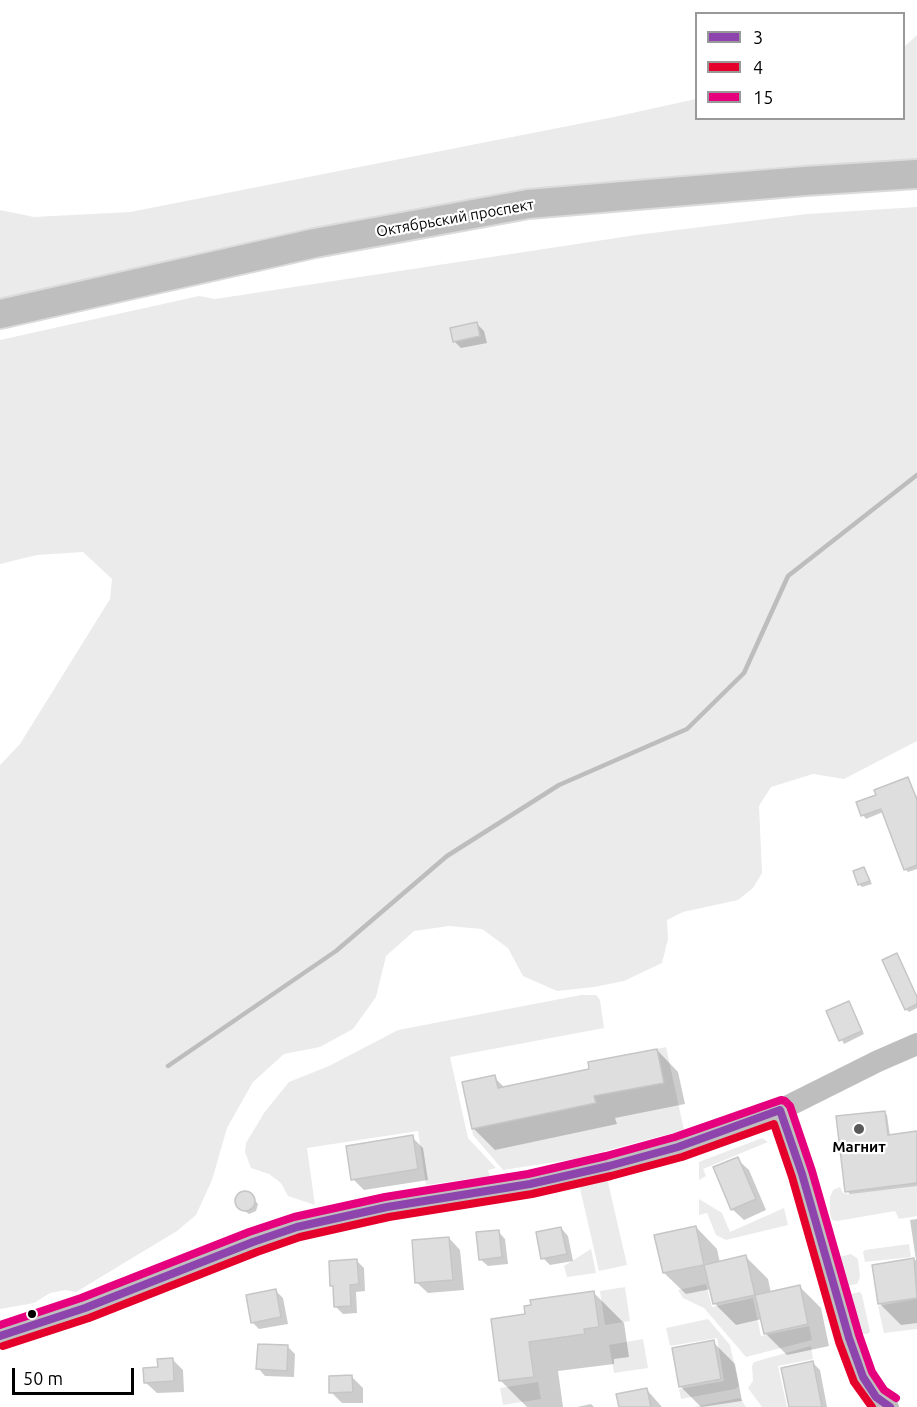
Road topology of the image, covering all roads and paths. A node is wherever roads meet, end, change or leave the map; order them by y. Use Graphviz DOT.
graph roads {
  1 [pos="917,174"];
  2 [pos="0,314"];
  3 [pos="917,1044"];
  4 [pos="780,1110"];
  5 [pos="0,1336"];
  6 [pos="890,1407"];
  1 -- 2 [label="main road, Октябрьский проспект"];
  3 -- 4 [label="street"];
  4 -- 5 [label="street"];
  4 -- 6 [label="street"];
}
